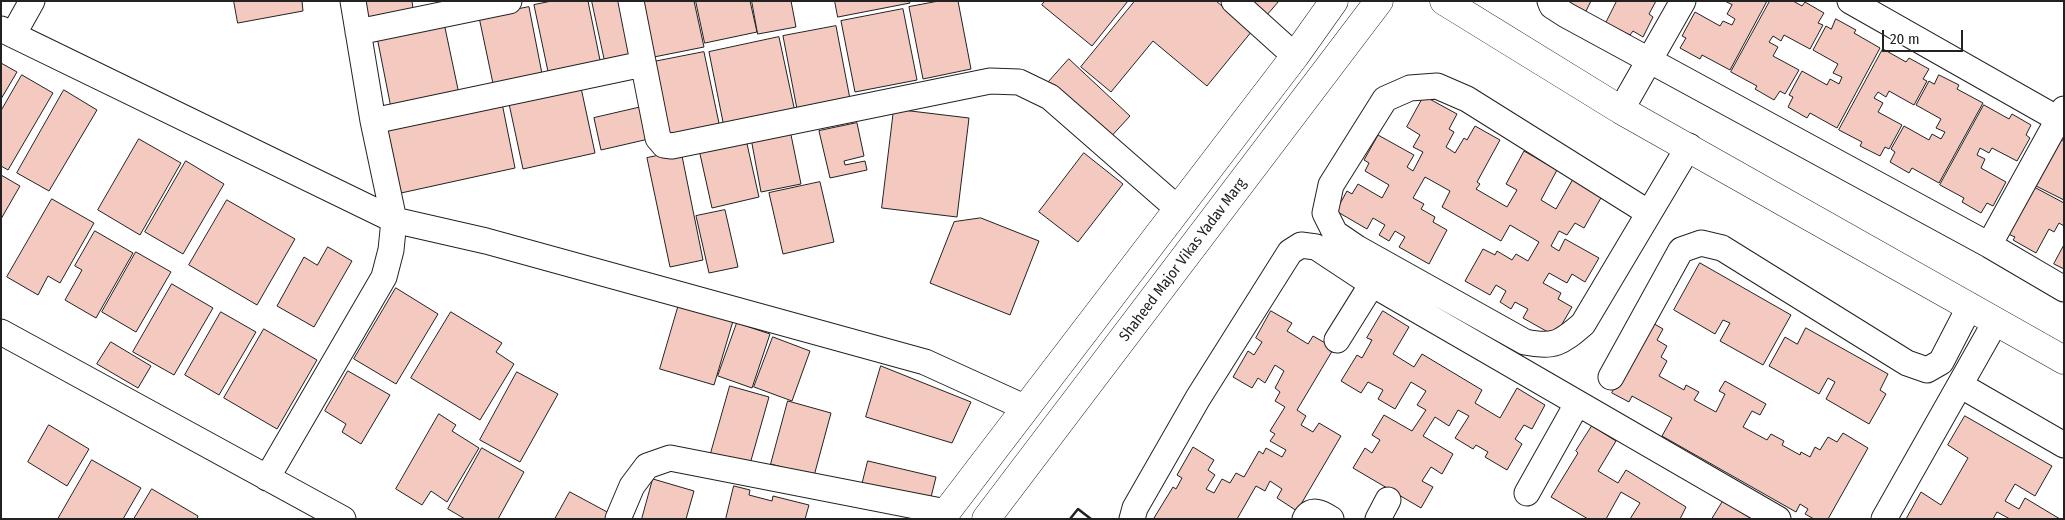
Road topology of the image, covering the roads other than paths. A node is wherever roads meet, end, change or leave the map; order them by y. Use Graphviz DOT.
graph roads {
  1 [pos="32,1"];
  2 [pos="353,1"];
  3 [pos="509,1"];
  4 [pos="631,1"];
  5 [pos="1234,1"];
  6 [pos="1334,1"];
  7 [pos="1379,1"];
  8 [pos="1444,1"];
  9 [pos="1550,1"];
  10 [pos="1683,1"];
  11 [pos="1850,1"];
  12 [pos="7,32"];
  13 [pos="358,32"];
  14 [pos="1295,56"];
  15 [pos="1651,60"];
  16 [pos="642,64"];
  17 [pos="1621,110"];
  18 [pos="2061,114"];
  19 [pos="373,121"];
  20 [pos="1689,146"];
  21 [pos="1177,208"];
  22 [pos="1649,214"];
  23 [pos="394,220"];
  24 [pos="1989,245"];
  25 [pos="1372,284"];
  26 [pos="2064,288"];
  27 [pos="1970,306"];
  28 [pos="1996,321"];
  29 [pos="1,332"];
  30 [pos="1337,340"];
  31 [pos="2064,360"];
  32 [pos="1612,377"];
  33 [pos="1960,385"];
  34 [pos="1577,404"];
  35 [pos="1026,408"];
  36 [pos="2064,445"];
  37 [pos="267,478"];
  38 [pos="1527,493"];
  39 [pos="944,516"];
  40 [pos="343,519"];
  41 [pos="618,519"];
  42 [pos="986,519"];
  43 [pos="1132,519"];
  44 [pos="1305,519"];
  45 [pos="1331,519"];
  46 [pos="1778,519"];
  47 [pos="1884,519"];
  1 -- 12 [label="street"];
  2 -- 13 [label="street"];
  3 -- 13 [label="street"];
  4 -- 16 [label="street"];
  5 -- 14 [label="street"];
  6 -- 14 [label="main road"];
  7 -- 42 [label="main road, Shaheed Major Vikas Yadav Marg"];
  8 -- 17 [label="main road"];
  9 -- 15 [label="street"];
  10 -- 15 [label="street"];
  11 -- 18 [label="street"];
  12 -- 23 [label="street"];
  13 -- 19 [label="street"];
  14 -- 21 [label="main road"];
  15 -- 17 [label="street"];
  15 -- 24 [label="street"];
  16 -- 19 [label="street"];
  16 -- 21 [label="street"];
  17 -- 20 [label="main road"];
  18 -- 24 [label="street"];
  19 -- 23 [label="street"];
  20 -- 22 [label="street"];
  20 -- 27 [label="main road"];
  21 -- 35 [label="main road"];
  22 -- 22 [label="street"];
  23 -- 35 [label="street"];
  23 -- 37 [label="street"];
  24 -- 26 [label="street"];
  25 -- 30 [label="street"];
  25 -- 34 [label="street"];
  25 -- 43 [label="street"];
  27 -- 28 [label="main road"];
  27 -- 32 [label="street"];
  28 -- 31 [label="main road"];
  28 -- 33 [label="street"];
  29 -- 37 [label="street"];
  33 -- 36 [label="street"];
  33 -- 47 [label="street"];
  34 -- 38 [label="street"];
  34 -- 46 [label="street"];
  35 -- 39 [label="main road"];
  37 -- 40 [label="street"];
  39 -- 41 [label="street"];
  44 -- 45 [label="street"];
}
